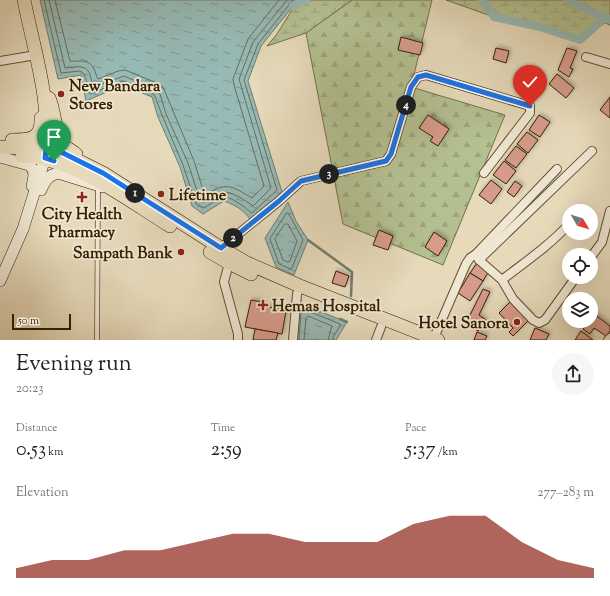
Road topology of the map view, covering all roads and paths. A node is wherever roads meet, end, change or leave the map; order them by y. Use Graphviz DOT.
graph roads {
  1 [pos="24,0"];
  2 [pos="36,55"];
  3 [pos="586,57"];
  4 [pos="0,61"];
  5 [pos="610,64"];
  6 [pos="41,78"];
  7 [pos="0,140"];
  8 [pos="0,147"];
  9 [pos="592,151"];
  10 [pos="46,153"];
  11 [pos="0,156"];
  12 [pos="557,169"];
  13 [pos="484,172"];
  14 [pos="98,179"];
  15 [pos="610,211"];
  16 [pos="29,212"];
  17 [pos="562,232"];
  18 [pos="221,248"];
  19 [pos="598,248"];
  20 [pos="478,257"];
  21 [pos="229,263"];
  22 [pos="502,280"];
  23 [pos="0,281"];
  24 [pos="571,284"];
  25 [pos="299,290"];
  26 [pos="381,327"];
  27 [pos="436,339"];
  28 [pos="98,340"];
  29 [pos="238,340"];
  30 [pos="293,340"];
  31 [pos="376,340"];
  32 [pos="414,340"];
  1 -- 2 [label="main road"];
  2 -- 4 [label="street"];
  2 -- 6 [label="main road"];
  3 -- 5 [label="street"];
  6 -- 7 [label="main road"];
  6 -- 10 [label="main road"];
  6 -- 14 [label="main road"];
  8 -- 10 [label="main road"];
  9 -- 20 [label="street"];
  10 -- 11 [label="main road"];
  10 -- 14 [label="main road"];
  10 -- 16 [label="main road"];
  11 -- 16 [label="main road"];
  12 -- 20 [label="street"];
  13 -- 18 [label="street"];
  14 -- 16 [label="main road"];
  14 -- 18 [label="main road"];
  14 -- 21 [label="main road"];
  14 -- 28 [label="lane"];
  15 -- 19 [label="street"];
  16 -- 23 [label="main road"];
  17 -- 22 [label="street"];
  18 -- 25 [label="main road"];
  20 -- 22 [label="street"];
  20 -- 27 [label="street"];
  21 -- 25 [label="main road"];
  21 -- 29 [label="street"];
  22 -- 24 [label="street"];
  25 -- 26 [label="main road"];
  25 -- 27 [label="main road"];
  25 -- 30 [label="street"];
  26 -- 31 [label="street"];
  26 -- 32 [label="main road"];
}
